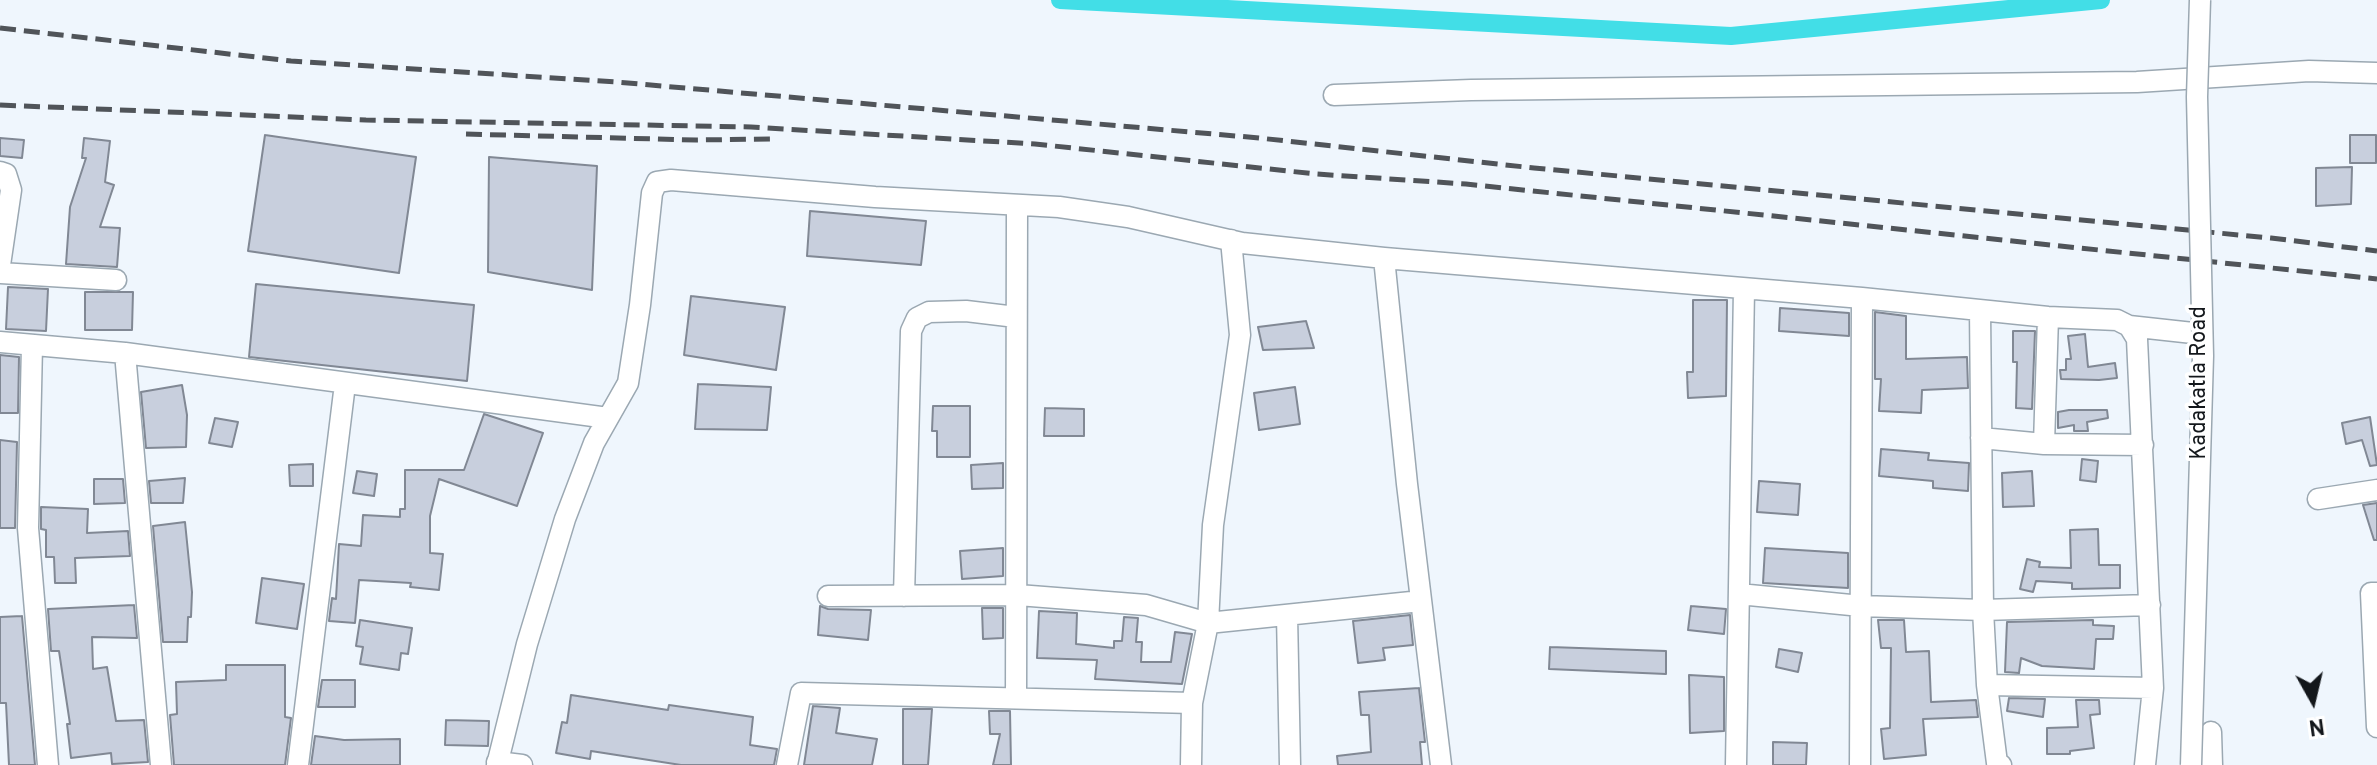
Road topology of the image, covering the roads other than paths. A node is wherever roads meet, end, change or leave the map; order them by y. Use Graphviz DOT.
graph roads {
  1 [pos="2200,0"];
  2 [pos="2377,73"];
  3 [pos="1334,95"];
  4 [pos="0,172"];
  5 [pos="1017,205"];
  6 [pos="1231,240"];
  7 [pos="1384,258"];
  8 [pos="0,265"];
  9 [pos="0,273"];
  10 [pos="116,280"];
  11 [pos="1744,289"];
  12 [pos="1862,298"];
  13 [pos="1980,310"];
  14 [pos="1016,317"];
  15 [pos="2048,317"];
  16 [pos="2129,326"];
  17 [pos="2202,334"];
  18 [pos="0,342"];
  19 [pos="32,345"];
  20 [pos="125,353"];
  21 [pos="345,384"];
  22 [pos="608,418"];
  23 [pos="1981,438"];
  24 [pos="2044,444"];
  25 [pos="2143,445"];
  26 [pos="2377,490"];
  27 [pos="2318,499"];
  28 [pos="2377,593"];
  29 [pos="1739,594"];
  30 [pos="1018,595"];
  31 [pos="828,596"];
  32 [pos="904,596"];
  33 [pos="1421,601"];
  34 [pos="2150,605"];
  35 [pos="1861,606"];
  36 [pos="1983,610"];
  37 [pos="1287,615"];
  38 [pos="1208,623"];
  39 [pos="1987,685"];
  40 [pos="2153,688"];
  41 [pos="1016,698"];
  42 [pos="1192,703"];
  43 [pos="2377,727"];
  44 [pos="2211,732"];
  45 [pos="497,763"];
  46 [pos="48,765"];
  47 [pos="161,765"];
  48 [pos="298,765"];
  49 [pos="522,765"];
  50 [pos="787,765"];
  51 [pos="1191,765"];
  52 [pos="1290,765"];
  53 [pos="1441,765"];
  54 [pos="1736,765"];
  55 [pos="1860,765"];
  56 [pos="2001,765"];
  57 [pos="2145,765"];
  58 [pos="2191,765"];
  59 [pos="2212,765"];
  1 -- 17 [label="street, Kadakatla Road, bridge"];
  2 -- 3 [label="street"];
  4 -- 8 [label="street"];
  5 -- 6 [label="street"];
  5 -- 14 [label="street"];
  5 -- 22 [label="street"];
  6 -- 7 [label="street"];
  6 -- 38 [label="street"];
  7 -- 11 [label="street"];
  7 -- 33 [label="street"];
  9 -- 10 [label="street"];
  11 -- 12 [label="street"];
  11 -- 29 [label="street"];
  12 -- 13 [label="street"];
  12 -- 35 [label="street"];
  13 -- 15 [label="street"];
  13 -- 23 [label="street"];
  14 -- 30 [label="street"];
  14 -- 32 [label="street"];
  15 -- 16 [label="street"];
  15 -- 24 [label="street"];
  16 -- 17 [label="street"];
  16 -- 25 [label="street"];
  17 -- 58 [label="street, Kadakatla Road, bridge"];
  18 -- 19 [label="street"];
  19 -- 20 [label="street"];
  19 -- 46 [label="street"];
  20 -- 21 [label="street"];
  20 -- 47 [label="street"];
  21 -- 22 [label="street"];
  21 -- 48 [label="street"];
  22 -- 45 [label="street"];
  23 -- 24 [label="street"];
  23 -- 36 [label="street"];
  24 -- 25 [label="street"];
  25 -- 34 [label="street"];
  26 -- 27 [label="street"];
  28 -- 43 [label="street"];
  29 -- 35 [label="street"];
  29 -- 54 [label="street"];
  30 -- 32 [label="street"];
  30 -- 38 [label="street"];
  30 -- 41 [label="street"];
  31 -- 32 [label="street"];
  33 -- 37 [label="street"];
  33 -- 53 [label="street"];
  34 -- 36 [label="street"];
  34 -- 40 [label="street"];
  35 -- 36 [label="street"];
  35 -- 55 [label="street"];
  36 -- 39 [label="street"];
  37 -- 38 [label="street"];
  37 -- 52 [label="street"];
  38 -- 42 [label="street"];
  39 -- 40 [label="street"];
  39 -- 56 [label="street"];
  40 -- 57 [label="street"];
  41 -- 42 [label="street"];
  41 -- 50 [label="street"];
  42 -- 51 [label="street"];
  44 -- 59 [label="street"];
  45 -- 49 [label="street"];
}
